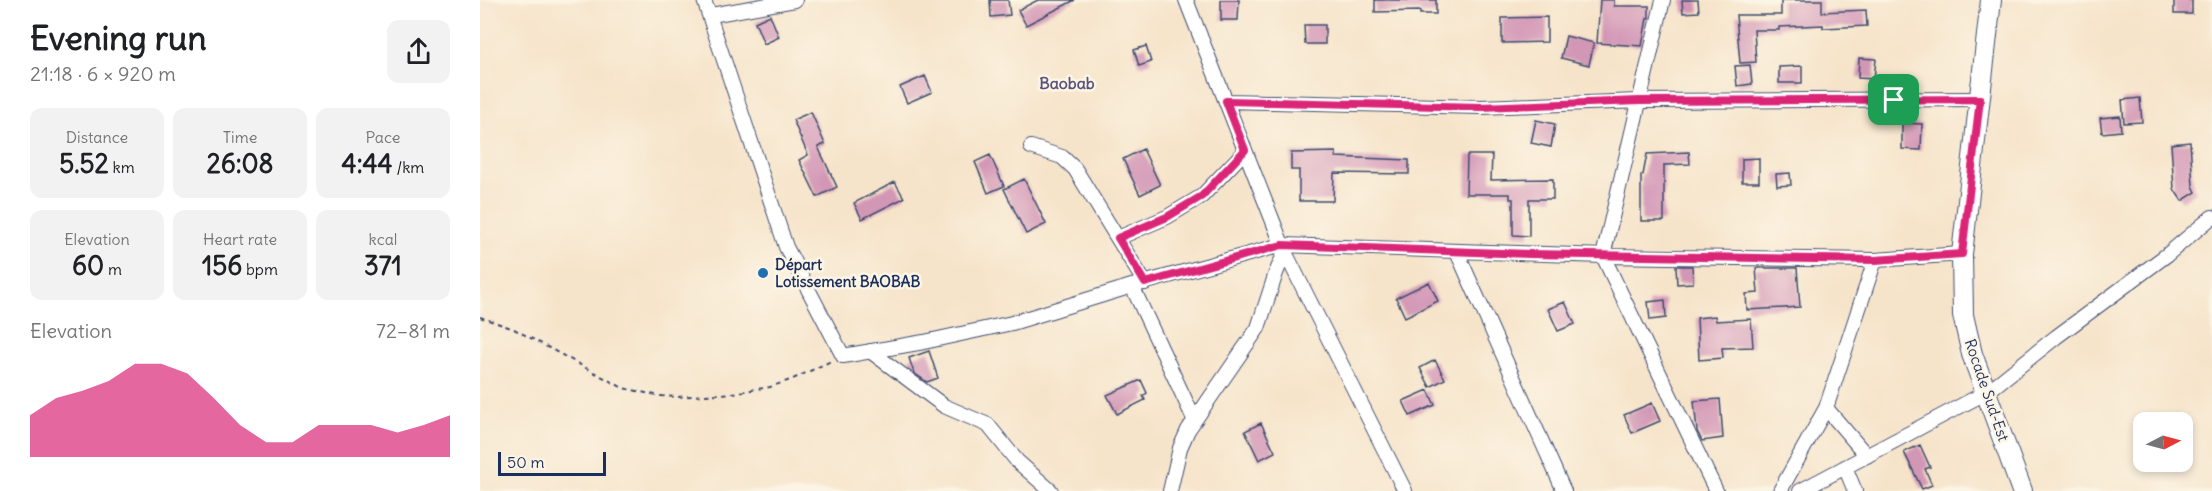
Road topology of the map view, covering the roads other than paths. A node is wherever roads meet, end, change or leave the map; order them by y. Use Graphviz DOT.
graph roads {
  1 [pos="704,0"];
  2 [pos="795,0"];
  3 [pos="1186,0"];
  4 [pos="1663,0"];
  5 [pos="1991,0"];
  6 [pos="711,15"];
  7 [pos="1980,99"];
  8 [pos="1226,101"];
  9 [pos="1639,101"];
  10 [pos="1031,147"];
  11 [pos="1245,150"];
  12 [pos="2212,217"];
  13 [pos="1118,238"];
  14 [pos="1284,249"];
  15 [pos="1457,252"];
  16 [pos="1962,254"];
  17 [pos="1603,256"];
  18 [pos="1875,260"];
  19 [pos="1139,284"];
  20 [pos="870,351"];
  21 [pos="1987,392"];
  22 [pos="1826,408"];
  23 [pos="1194,419"];
  24 [pos="1867,456"];
  25 [pos="1845,467"];
  26 [pos="1051,491"];
  27 [pos="1170,491"];
  28 [pos="1405,491"];
  29 [pos="1564,491"];
  30 [pos="1716,491"];
  31 [pos="1780,491"];
  32 [pos="1800,491"];
  33 [pos="1855,491"];
  34 [pos="2022,491"];
  1 -- 6 [label="street"];
  2 -- 6 [label="street"];
  3 -- 8 [label="street"];
  4 -- 9 [label="street"];
  5 -- 7 [label="street, Rocade Sud-Est"];
  6 -- 20 [label="street"];
  7 -- 9 [label="street"];
  7 -- 16 [label="street, Rocade Sud-Est"];
  8 -- 9 [label="street"];
  8 -- 11 [label="street"];
  9 -- 17 [label="street"];
  10 -- 13 [label="street"];
  11 -- 13 [label="street"];
  11 -- 14 [label="street"];
  12 -- 21 [label="street"];
  13 -- 19 [label="street"];
  14 -- 15 [label="street"];
  14 -- 19 [label="street"];
  14 -- 23 [label="street"];
  14 -- 28 [label="street"];
  15 -- 17 [label="street"];
  15 -- 29 [label="street"];
  16 -- 18 [label="street"];
  16 -- 21 [label="street, Rocade Sud-Est"];
  17 -- 18 [label="street"];
  17 -- 30 [label="street"];
  18 -- 22 [label="street"];
  19 -- 20 [label="street"];
  19 -- 23 [label="street"];
  20 -- 26 [label="street"];
  21 -- 24 [label="street"];
  21 -- 34 [label="street, Rocade Sud-Est"];
  22 -- 24 [label="street"];
  22 -- 31 [label="street"];
  23 -- 27 [label="street"];
  24 -- 25 [label="street"];
  25 -- 32 [label="street"];
  25 -- 33 [label="street"];
}
